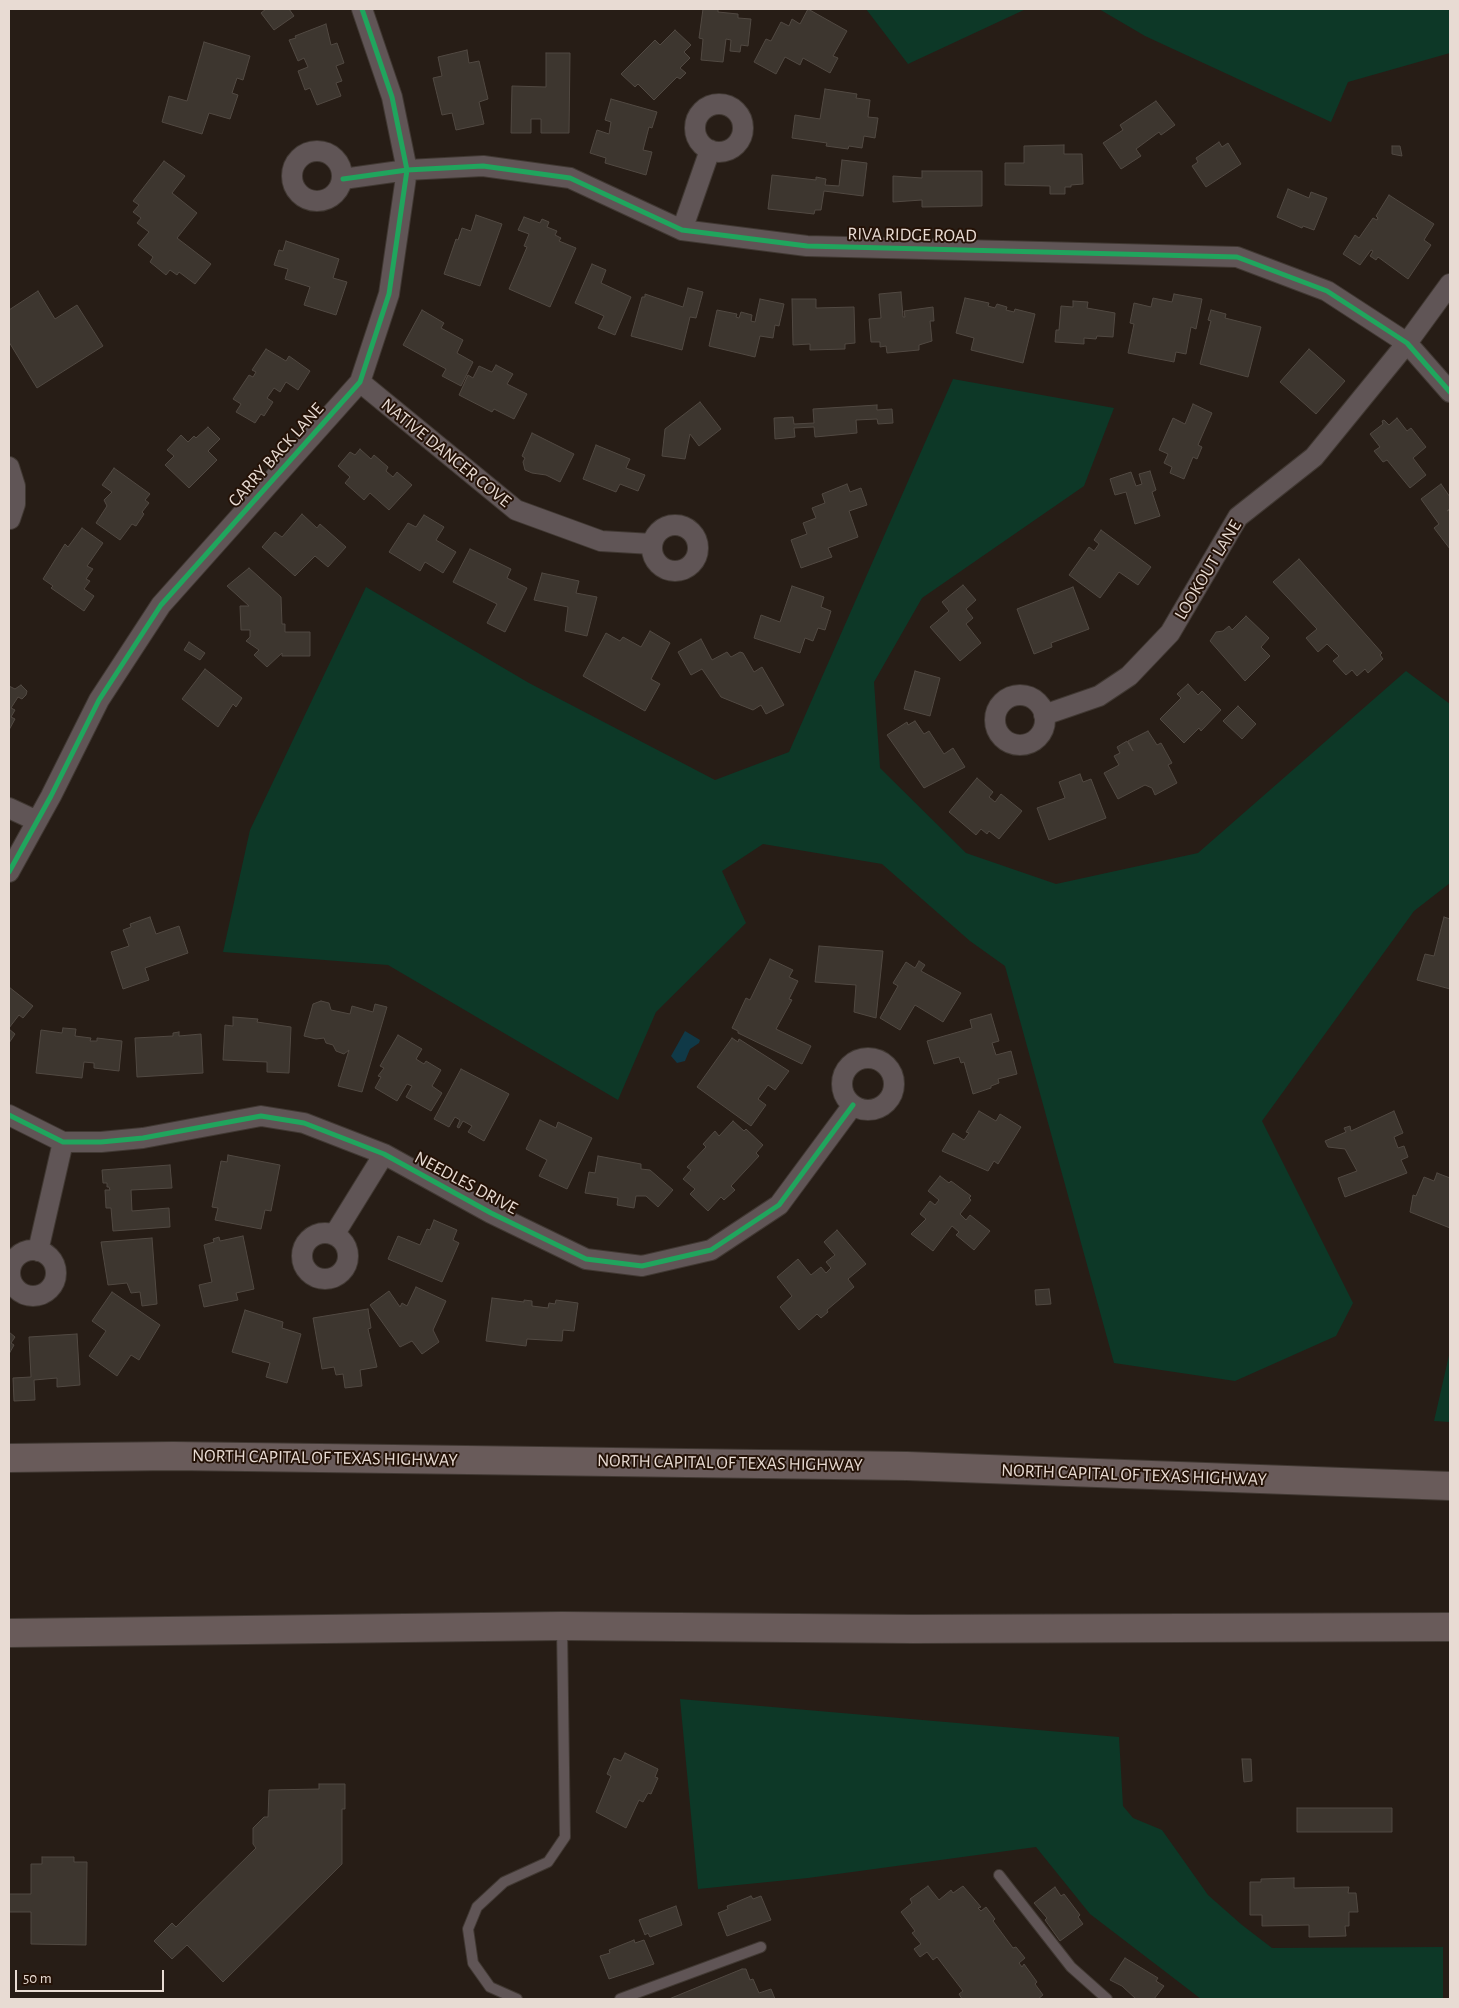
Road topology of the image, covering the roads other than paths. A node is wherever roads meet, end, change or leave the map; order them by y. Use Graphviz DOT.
graph roads {
  1 [pos="362,9"];
  2 [pos="710,150"];
  3 [pos="407,170"];
  4 [pos="343,178"];
  5 [pos="682,230"];
  6 [pos="1450,284"];
  7 [pos="1407,343"];
  8 [pos="360,382"];
  9 [pos="1450,392"];
  10 [pos="9,467"];
  11 [pos="10,519"];
  12 [pos="652,544"];
  13 [pos="1044,715"];
  14 [pos="9,808"];
  15 [pos="37,821"];
  16 [pos="9,872"];
  17 [pos="853,1105"];
  18 [pos="9,1115"];
  19 [pos="63,1142"];
  20 [pos="384,1154"];
  21 [pos="334,1235"];
  22 [pos="38,1251"];
  23 [pos="9,1458"];
  24 [pos="1450,1486"];
  25 [pos="562,1626"];
  26 [pos="1450,1627"];
  27 [pos="9,1633"];
  28 [pos="999,1875"];
  29 [pos="761,1947"];
  30 [pos="517,1999"];
  31 [pos="620,1999"];
  32 [pos="1107,1999"];
  1 -- 3 [label="street, CARRY BACK LANE"];
  2 -- 5 [label="street"];
  3 -- 4 [label="street, RIVA RIDGE ROAD"];
  3 -- 5 [label="street, RIVA RIDGE ROAD"];
  3 -- 8 [label="street, CARRY BACK LANE"];
  5 -- 7 [label="street, RIVA RIDGE ROAD"];
  6 -- 7 [label="street, LOOKOUT LANE"];
  7 -- 9 [label="street, RIVA RIDGE ROAD"];
  7 -- 13 [label="street, LOOKOUT LANE"];
  8 -- 12 [label="street, NATIVE DANCER COVE"];
  8 -- 15 [label="street, CARRY BACK LANE"];
  10 -- 11 [label="street"];
  14 -- 15 [label="street"];
  15 -- 16 [label="street, CARRY BACK LANE"];
  17 -- 20 [label="street, NEEDLES DRIVE"];
  18 -- 19 [label="street, NEEDLES DRIVE"];
  19 -- 20 [label="street, NEEDLES DRIVE"];
  19 -- 22 [label="street"];
  20 -- 21 [label="street"];
  23 -- 24 [label="highway, NORTH CAPITAL OF TEXAS HIGHWAY"];
  25 -- 26 [label="highway"];
  25 -- 27 [label="highway"];
  25 -- 30 [label="lane"];
  28 -- 32 [label="lane"];
  29 -- 31 [label="lane"];
}
